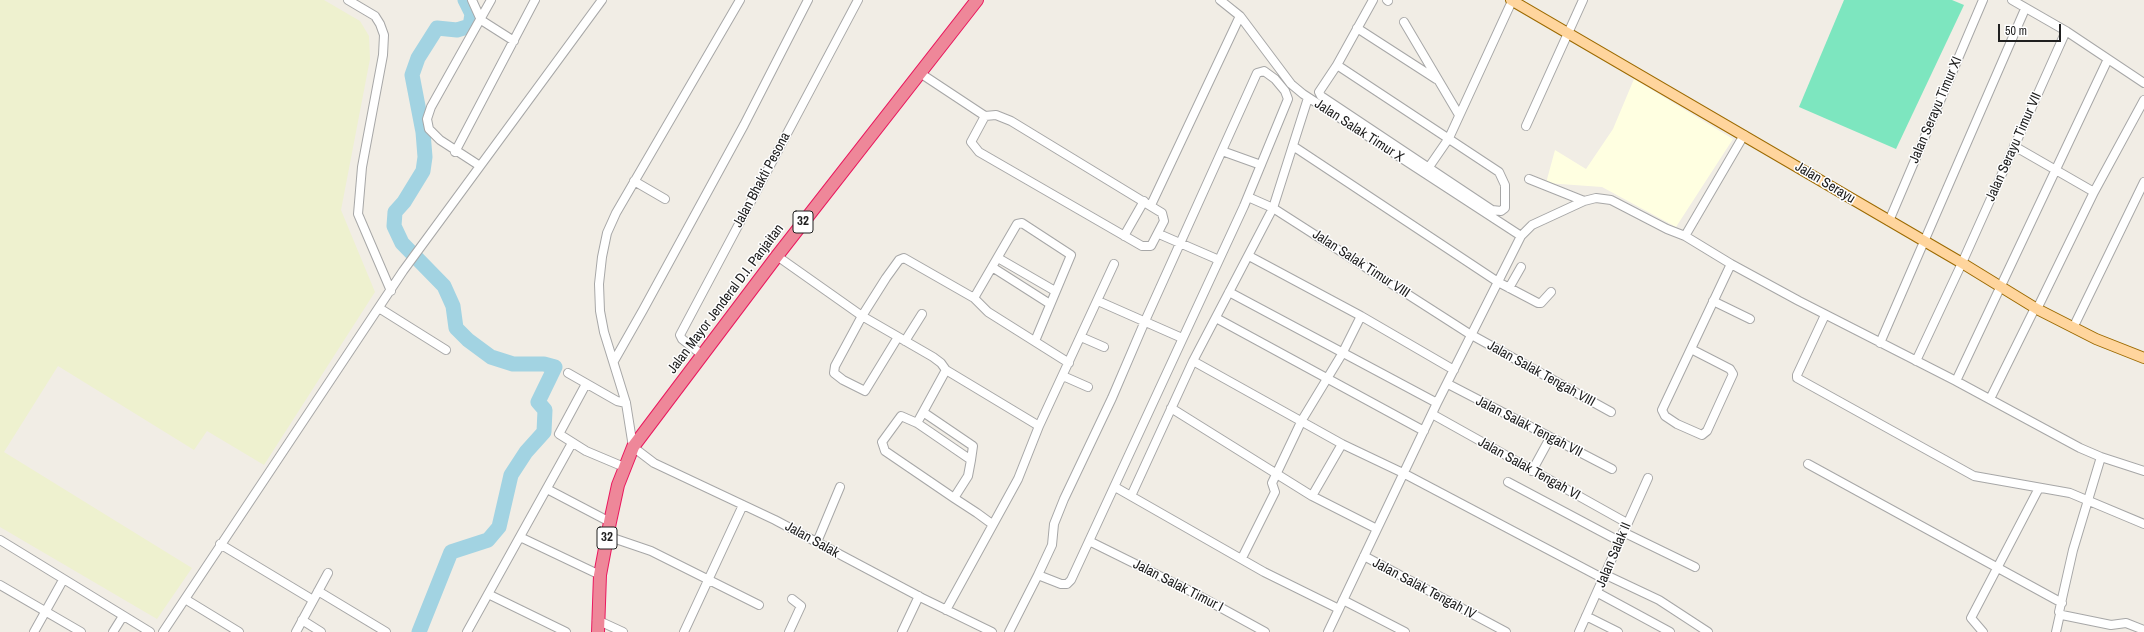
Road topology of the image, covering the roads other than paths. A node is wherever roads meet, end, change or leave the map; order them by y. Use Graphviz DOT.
graph roads {
  1 [pos="348,0"];
  2 [pos="472,0"];
  3 [pos="491,0"];
  4 [pos="534,0"];
  5 [pos="602,0"];
  6 [pos="740,0"];
  7 [pos="808,0"];
  8 [pos="858,0"];
  9 [pos="977,0"];
  10 [pos="1220,0"];
  11 [pos="1373,0"];
  12 [pos="1512,0"];
  13 [pos="1583,0"];
  14 [pos="1983,0"];
  15 [pos="2012,0"];
  16 [pos="2025,9"];
  17 [pos="1240,16"];
  18 [pos="481,20"];
  19 [pos="1404,22"];
  20 [pos="1357,28"];
  21 [pos="2066,31"];
  22 [pos="1568,34"];
  23 [pos="514,41"];
  24 [pos="2108,59"];
  25 [pos="1337,65"];
  26 [pos="920,73"];
  27 [pos="1437,80"];
  28 [pos="2144,83"];
  29 [pos="1308,98"];
  30 [pos="2144,100"];
  31 [pos="1462,110"];
  32 [pos="985,116"];
  33 [pos="1526,126"];
  34 [pos="1744,135"];
  35 [pos="1449,138"];
  36 [pos="1293,146"];
  37 [pos="2014,146"];
  38 [pos="1222,151"];
  39 [pos="455,152"];
  40 [pos="1261,165"];
  41 [pos="480,166"];
  42 [pos="1429,167"];
  43 [pos="2055,171"];
  44 [pos="1529,179"];
  45 [pos="634,181"];
  46 [pos="2144,182"];
  47 [pos="2094,192"];
  48 [pos="1248,197"];
  49 [pos="665,199"];
  50 [pos="1584,201"];
  51 [pos="1147,203"];
  52 [pos="1273,208"];
  53 [pos="1889,221"];
  54 [pos="1159,234"];
  55 [pos="1522,235"];
  56 [pos="1124,236"];
  57 [pos="1685,236"];
  58 [pos="1924,241"];
  59 [pos="1181,243"];
  60 [pos="777,256"];
  61 [pos="1249,256"];
  62 [pos="998,258"];
  63 [pos="1219,260"];
  64 [pos="1962,263"];
  65 [pos="1114,264"];
  66 [pos="1731,264"];
  67 [pos="992,267"];
  68 [pos="1521,267"];
  69 [pos="1498,282"];
  70 [pos="2001,286"];
  71 [pos="1509,288"];
  72 [pos="391,291"];
  73 [pos="1055,292"];
  74 [pos="1229,292"];
  75 [pos="1550,292"];
  76 [pos="974,298"];
  77 [pos="1098,301"];
  78 [pos="1713,301"];
  79 [pos="1050,304"];
  80 [pos="379,308"];
  81 [pos="2036,309"];
  82 [pos="922,314"];
  83 [pos="1825,315"];
  84 [pos="862,316"];
  85 [pos="1361,316"];
  86 [pos="1216,318"];
  87 [pos="1750,319"];
  88 [pos="1144,321"];
  89 [pos="2073,328"];
  90 [pos="1471,335"];
  91 [pos="1081,337"];
  92 [pos="1182,338"];
  93 [pos="902,339"];
  94 [pos="1035,342"];
  95 [pos="1880,343"];
  96 [pos="1104,348"];
  97 [pos="1691,349"];
  98 [pos="446,350"];
  99 [pos="701,354"];
  100 [pos="1342,354"];
  101 [pos="2144,358"];
  102 [pos="614,361"];
  103 [pos="1193,361"];
  104 [pos="1916,361"];
  105 [pos="1069,363"];
  106 [pos="946,370"];
  107 [pos="1454,370"];
  108 [pos="568,373"];
  109 [pos="1063,376"];
  110 [pos="1326,380"];
  111 [pos="1956,381"];
  112 [pos="586,384"];
  113 [pos="1448,384"];
  114 [pos="1088,387"];
  115 [pos="1990,399"];
  116 [pos="626,403"];
  117 [pos="1437,403"];
  118 [pos="1171,408"];
  119 [pos="923,412"];
  120 [pos="1612,412"];
  121 [pos="1432,414"];
  122 [pos="1302,420"];
  123 [pos="917,424"];
  124 [pos="1039,426"];
  125 [pos="1424,431"];
  126 [pos="1550,438"];
  127 [pos="572,443"];
  128 [pos="1342,444"];
  129 [pos="633,447"];
  130 [pos="2101,457"];
  131 [pos="971,460"];
  132 [pos="1808,464"];
  133 [pos="624,467"];
  134 [pos="1612,469"];
  135 [pos="1532,471"];
  136 [pos="2144,471"];
  137 [pos="1403,473"];
  138 [pos="1276,474"];
  139 [pos="1648,478"];
  140 [pos="1508,482"];
  141 [pos="840,487"];
  142 [pos="1115,487"];
  143 [pos="2039,488"];
  144 [pos="546,489"];
  145 [pos="1131,496"];
  146 [pos="1312,496"];
  147 [pos="954,498"];
  148 [pos="2087,500"];
  149 [pos="743,504"];
  150 [pos="610,522"];
  151 [pos="1627,522"];
  152 [pos="992,524"];
  153 [pos="2144,524"];
  154 [pos="1377,529"];
  155 [pos="1623,532"];
  156 [pos="607,536"];
  157 [pos="520,537"];
  158 [pos="0,540"];
  159 [pos="1090,541"];
  160 [pos="1619,541"];
  161 [pos="817,542"];
  162 [pos="220,544"];
  163 [pos="1364,556"];
  164 [pos="1242,558"];
  165 [pos="1695,567"];
  166 [pos="1998,568"];
  167 [pos="328,573"];
  168 [pos="600,575"];
  169 [pos="1038,575"];
  170 [pos="1605,577"];
  171 [pos="63,580"];
  172 [pos="709,580"];
  173 [pos="0,585"];
  174 [pos="318,591"];
  175 [pos="1598,593"];
  176 [pos="488,594"];
  177 [pos="919,596"];
  178 [pos="185,598"];
  179 [pos="792,599"];
  180 [pos="313,600"];
  181 [pos="1343,600"];
  182 [pos="2062,603"];
  183 [pos="759,605"];
  184 [pos="1339,609"];
  185 [pos="946,610"];
  186 [pos="45,612"];
  187 [pos="2060,614"];
  188 [pos="123,616"];
  189 [pos="1586,616"];
  190 [pos="302,620"];
  191 [pos="597,626"];
  192 [pos="2144,630"];
  193 [pos="34,632"];
  194 [pos="81,632"];
  195 [pos="113,632"];
  196 [pos="150,632"];
  197 [pos="163,632"];
  198 [pos="239,632"];
  199 [pos="296,632"];
  200 [pos="321,632"];
  201 [pos="386,632"];
  202 [pos="467,632"];
  203 [pos="566,632"];
  204 [pos="623,632"];
  205 [pos="684,632"];
  206 [pos="789,632"];
  207 [pos="902,632"];
  208 [pos="992,632"];
  209 [pos="1009,632"];
  210 [pos="1265,632"];
  211 [pos="1328,632"];
  212 [pos="1405,632"];
  213 [pos="1506,632"];
  214 [pos="1579,632"];
  215 [pos="1618,632"];
  216 [pos="1670,632"];
  217 [pos="1708,632"];
  218 [pos="1983,632"];
  219 [pos="2056,632"];
  1 -- 72 [label="street"];
  2 -- 18 [label="street"];
  3 -- 18 [label="street"];
  4 -- 23 [label="street"];
  5 -- 41 [label="street"];
  6 -- 45 [label="street"];
  7 -- 102 [label="street"];
  8 -- 99 [label="street, Jalan Bhakti Pesona"];
  9 -- 26 [label="highway, Jalan Mayor Jenderal D.I. Panjaitan / 32"];
  10 -- 17 [label="street, Jalan Salak Timur X"];
  11 -- 20 [label="street"];
  12 -- 22 [label="main road, Jalan Serayu"];
  12 -- 31 [label="street"];
  13 -- 22 [label="street"];
  14 -- 53 [label="street, Jalan Serayu Timur XI"];
  15 -- 16 [label="street"];
  16 -- 21 [label="street"];
  16 -- 58 [label="street"];
  17 -- 29 [label="street, Jalan Salak Timur X"];
  17 -- 51 [label="street"];
  18 -- 23 [label="street"];
  18 -- 39 [label="street"];
  19 -- 27 [label="street"];
  20 -- 25 [label="street"];
  20 -- 27 [label="street"];
  21 -- 24 [label="street"];
  21 -- 37 [label="street, Jalan Serayu Timur VII"];
  22 -- 33 [label="street"];
  22 -- 34 [label="main road, Jalan Serayu"];
  23 -- 39 [label="street"];
  24 -- 28 [label="street"];
  24 -- 43 [label="street"];
  25 -- 35 [label="street"];
  25 -- 42 [label="street"];
  26 -- 32 [label="street"];
  26 -- 60 [label="highway, Jalan Mayor Jenderal D.I. Panjaitan / 32"];
  27 -- 31 [label="street"];
  29 -- 36 [label="street"];
  29 -- 55 [label="street, Jalan Salak Timur X"];
  30 -- 47 [label="street"];
  31 -- 35 [label="street"];
  32 -- 51 [label="street"];
  32 -- 56 [label="street"];
  34 -- 53 [label="main road, Jalan Serayu"];
  34 -- 57 [label="street"];
  35 -- 42 [label="street"];
  35 -- 42 [label="street"];
  36 -- 52 [label="street"];
  36 -- 69 [label="street"];
  37 -- 43 [label="street"];
  37 -- 64 [label="street, Jalan Serayu Timur VII"];
  38 -- 40 [label="street"];
  38 -- 40 [label="street"];
  38 -- 59 [label="street"];
  39 -- 41 [label="street"];
  40 -- 48 [label="street"];
  41 -- 72 [label="street"];
  43 -- 47 [label="street"];
  43 -- 70 [label="street"];
  44 -- 50 [label="street"];
  45 -- 49 [label="street"];
  45 -- 102 [label="street"];
  46 -- 89 [label="street"];
  47 -- 81 [label="street"];
  48 -- 52 [label="street, Jalan Salak Timur VIII"];
  48 -- 63 [label="street"];
  50 -- 55 [label="street"];
  50 -- 57 [label="street"];
  51 -- 54 [label="street"];
  51 -- 56 [label="street"];
  52 -- 61 [label="street"];
  52 -- 90 [label="street, Jalan Salak Timur VIII"];
  53 -- 58 [label="main road, Jalan Serayu"];
  54 -- 56 [label="street"];
  54 -- 59 [label="street"];
  55 -- 69 [label="street"];
  57 -- 66 [label="street"];
  58 -- 64 [label="main road, Jalan Serayu"];
  58 -- 95 [label="street"];
  59 -- 63 [label="street"];
  59 -- 88 [label="street"];
  60 -- 84 [label="street"];
  60 -- 99 [label="highway, Jalan Mayor Jenderal D.I. Panjaitan / 32"];
  61 -- 74 [label="street"];
  61 -- 85 [label="street"];
  62 -- 67 [label="street"];
  62 -- 73 [label="street"];
  62 -- 73 [label="street"];
  63 -- 92 [label="street"];
  64 -- 70 [label="main road, Jalan Serayu"];
  64 -- 104 [label="street, Jalan Serayu Timur VII"];
  65 -- 77 [label="street"];
  66 -- 78 [label="street"];
  66 -- 83 [label="street"];
  67 -- 76 [label="street"];
  67 -- 79 [label="street"];
  68 -- 71 [label="street"];
  69 -- 71 [label="street"];
  69 -- 90 [label="street"];
  70 -- 81 [label="main road, Jalan Serayu"];
  70 -- 111 [label="street"];
  71 -- 75 [label="street"];
  72 -- 80 [label="street"];
  73 -- 79 [label="street"];
  74 -- 86 [label="street"];
  74 -- 100 [label="street"];
  76 -- 84 [label="street"];
  76 -- 94 [label="street"];
  77 -- 88 [label="street"];
  77 -- 91 [label="street"];
  78 -- 87 [label="street"];
  78 -- 97 [label="street"];
  79 -- 94 [label="street"];
  80 -- 98 [label="street"];
  80 -- 162 [label="street"];
  81 -- 89 [label="main road, Jalan Serayu"];
  81 -- 115 [label="street"];
  82 -- 93 [label="street"];
  83 -- 95 [label="street"];
  83 -- 143 [label="street"];
  84 -- 93 [label="street"];
  84 -- 93 [label="street"];
  85 -- 100 [label="street"];
  85 -- 107 [label="street"];
  86 -- 103 [label="street"];
  86 -- 110 [label="street"];
  88 -- 92 [label="street"];
  88 -- 169 [label="street"];
  89 -- 101 [label="main road, Jalan Serayu"];
  90 -- 107 [label="street"];
  90 -- 120 [label="street, Jalan Salak Tengah VIII"];
  91 -- 96 [label="street"];
  91 -- 105 [label="street"];
  92 -- 142 [label="street"];
  93 -- 106 [label="street"];
  94 -- 105 [label="street"];
  95 -- 104 [label="street"];
  97 -- 97 [label="street"];
  99 -- 129 [label="highway, Jalan Mayor Jenderal D.I. Panjaitan / 32"];
  100 -- 110 [label="street"];
  100 -- 117 [label="street"];
  102 -- 116 [label="street"];
  103 -- 118 [label="street"];
  103 -- 122 [label="street"];
  104 -- 111 [label="street"];
  105 -- 109 [label="street"];
  106 -- 119 [label="street"];
  106 -- 124 [label="street"];
  107 -- 113 [label="street"];
  108 -- 112 [label="street"];
  109 -- 114 [label="street"];
  109 -- 124 [label="street"];
  110 -- 122 [label="street"];
  110 -- 125 [label="street"];
  111 -- 115 [label="street"];
  112 -- 116 [label="street"];
  112 -- 127 [label="street"];
  113 -- 117 [label="street"];
  113 -- 126 [label="street, Jalan Salak Tengah VII"];
  115 -- 130 [label="street"];
  116 -- 129 [label="street"];
  117 -- 121 [label="street"];
  118 -- 138 [label="street"];
  118 -- 145 [label="street"];
  119 -- 123 [label="street"];
  119 -- 131 [label="street"];
  121 -- 125 [label="street"];
  121 -- 135 [label="street, Jalan Salak Tengah VI"];
  122 -- 128 [label="street"];
  122 -- 138 [label="street"];
  123 -- 131 [label="street"];
  123 -- 147 [label="street"];
  124 -- 152 [label="street"];
  125 -- 137 [label="street"];
  126 -- 134 [label="street, Jalan Salak Tengah VII"];
  126 -- 135 [label="street"];
  127 -- 133 [label="street"];
  127 -- 144 [label="street"];
  128 -- 137 [label="street"];
  128 -- 146 [label="street"];
  129 -- 133 [label="highway, 32"];
  129 -- 149 [label="street, Jalan Salak"];
  130 -- 136 [label="street"];
  130 -- 148 [label="street"];
  131 -- 147 [label="street"];
  132 -- 166 [label="street"];
  133 -- 150 [label="highway, 32"];
  135 -- 151 [label="street, Jalan Salak Tengah VI"];
  137 -- 154 [label="street"];
  137 -- 170 [label="street"];
  138 -- 146 [label="street"];
  138 -- 164 [label="street"];
  139 -- 151 [label="street, Jalan Salak II"];
  140 -- 160 [label="street"];
  141 -- 161 [label="street"];
  142 -- 145 [label="street"];
  142 -- 159 [label="street"];
  143 -- 148 [label="street"];
  143 -- 166 [label="street"];
  144 -- 150 [label="street"];
  144 -- 157 [label="street"];
  145 -- 164 [label="street"];
  146 -- 154 [label="street"];
  147 -- 152 [label="street"];
  148 -- 153 [label="street"];
  148 -- 182 [label="street"];
  149 -- 161 [label="street, Jalan Salak"];
  149 -- 172 [label="street"];
  150 -- 156 [label="highway, 32"];
  151 -- 155 [label="street, Jalan Salak II"];
  152 -- 185 [label="street"];
  154 -- 163 [label="street"];
  155 -- 160 [label="street, Jalan Salak II"];
  155 -- 165 [label="street"];
  156 -- 168 [label="highway, 32"];
  156 -- 172 [label="street"];
  157 -- 168 [label="street"];
  157 -- 176 [label="street"];
  158 -- 171 [label="street"];
  159 -- 169 [label="street"];
  159 -- 210 [label="street, Jalan Salak Timur I"];
  160 -- 170 [label="street, Jalan Salak II"];
  161 -- 177 [label="street, Jalan Salak"];
  162 -- 178 [label="street"];
  162 -- 180 [label="street"];
  163 -- 181 [label="street"];
  163 -- 213 [label="street, Jalan Salak Tengah IV"];
  164 -- 184 [label="street"];
  166 -- 182 [label="street"];
  166 -- 218 [label="street"];
  167 -- 174 [label="street"];
  168 -- 191 [label="highway, 32"];
  169 -- 209 [label="street"];
  170 -- 175 [label="street, Jalan Salak II"];
  170 -- 217 [label="street"];
  171 -- 186 [label="street"];
  171 -- 188 [label="street"];
  172 -- 183 [label="street"];
  172 -- 205 [label="street"];
  173 -- 186 [label="street"];
  174 -- 180 [label="street"];
  174 -- 201 [label="street"];
  175 -- 189 [label="street, Jalan Salak II"];
  175 -- 216 [label="street"];
  176 -- 202 [label="street"];
  176 -- 203 [label="street"];
  177 -- 185 [label="street, Jalan Salak"];
  177 -- 207 [label="street"];
  178 -- 197 [label="street"];
  178 -- 198 [label="street"];
  179 -- 206 [label="street"];
  180 -- 190 [label="street"];
  181 -- 184 [label="street"];
  181 -- 212 [label="street"];
  182 -- 187 [label="street"];
  184 -- 211 [label="street"];
  185 -- 208 [label="street, Jalan Salak"];
  186 -- 193 [label="street"];
  186 -- 194 [label="street"];
  187 -- 192 [label="street"];
  187 -- 219 [label="street"];
  188 -- 195 [label="street"];
  188 -- 196 [label="street"];
  189 -- 214 [label="street, Jalan Salak II"];
  189 -- 215 [label="street"];
  190 -- 199 [label="street"];
  190 -- 200 [label="street"];
  191 -- 204 [label="street"];
}
